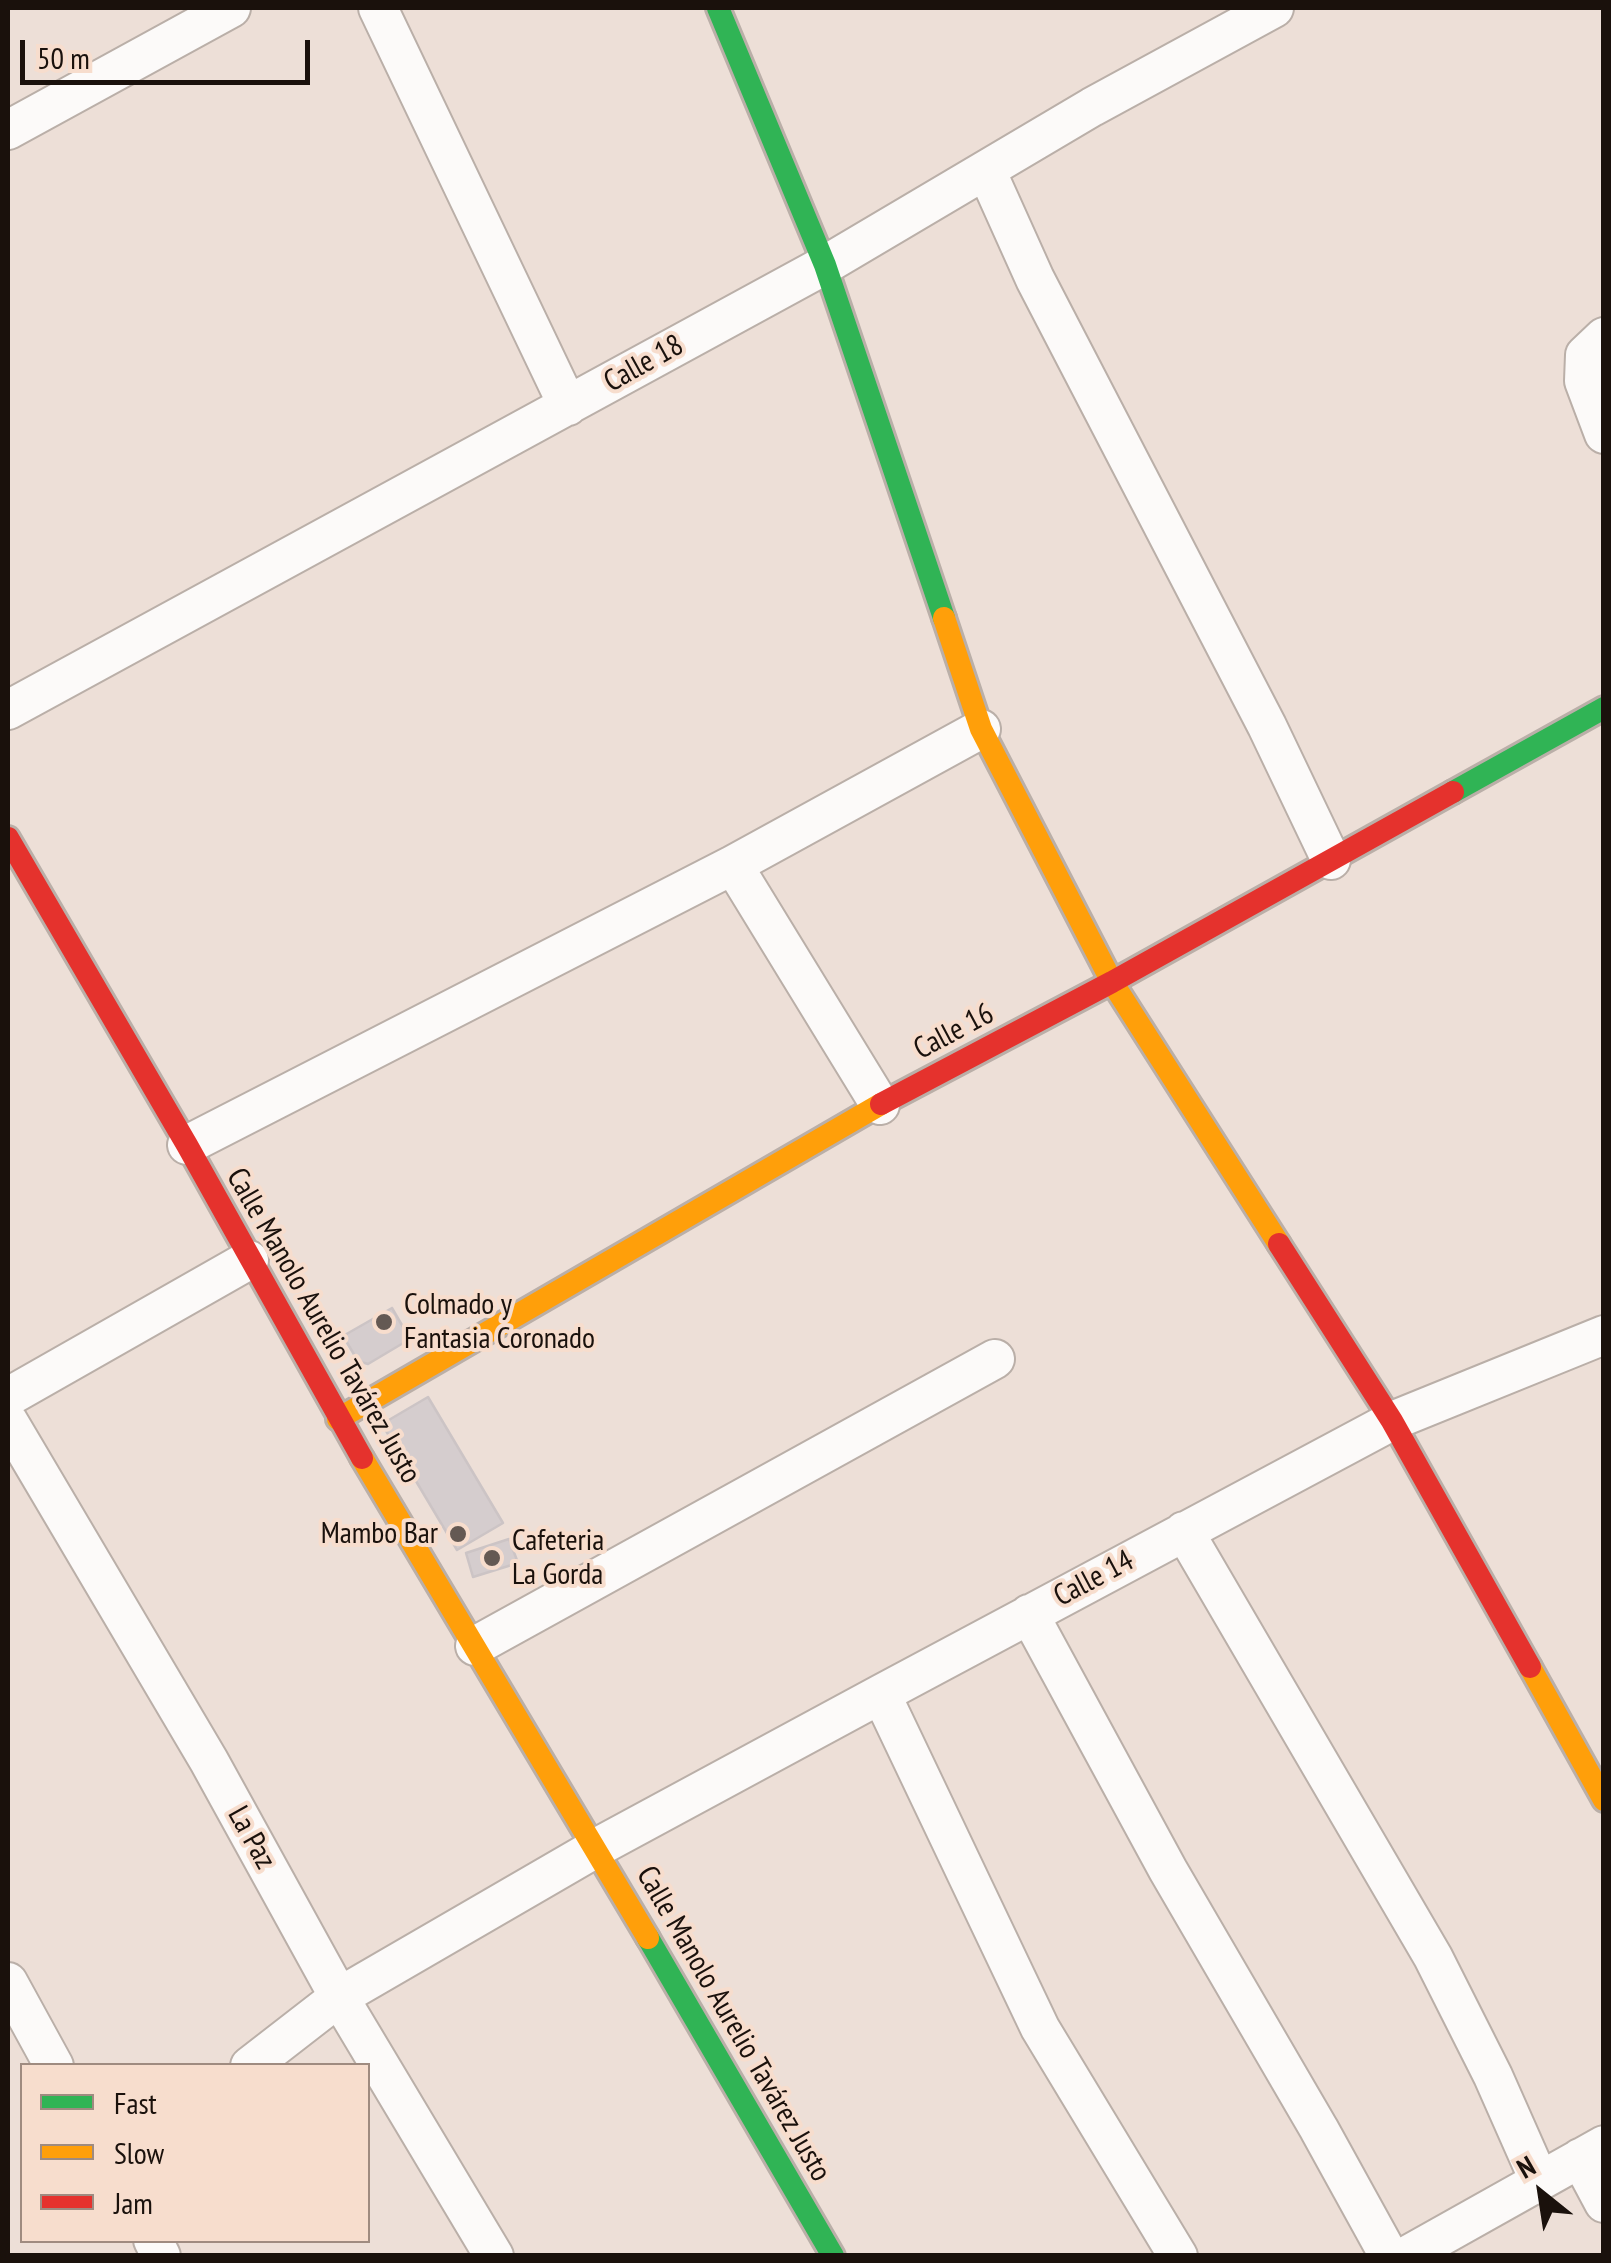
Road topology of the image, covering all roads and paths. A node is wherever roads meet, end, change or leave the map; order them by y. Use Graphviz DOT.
graph roads {
  1 [pos="231,8"];
  2 [pos="378,8"];
  3 [pos="718,8"];
  4 [pos="1274,8"];
  5 [pos="8,130"];
  6 [pos="986,170"];
  7 [pos="825,265"];
  8 [pos="1604,337"];
  9 [pos="568,406"];
  10 [pos="1604,434"];
  11 [pos="1604,708"];
  12 [pos="8,710"];
  13 [pos="980,729"];
  14 [pos="8,838"];
  15 [pos="1331,860"];
  16 [pos="733,865"];
  17 [pos="1112,982"];
  18 [pos="880,1105"];
  19 [pos="187,1144"];
  20 [pos="248,1260"];
  21 [pos="1604,1335"];
  22 [pos="995,1358"];
  23 [pos="8,1396"];
  24 [pos="338,1419"];
  25 [pos="1392,1420"];
  26 [pos="8,1421"];
  27 [pos="1184,1531"];
  28 [pos="1030,1614"];
  29 [pos="475,1646"];
  30 [pos="881,1694"];
  31 [pos="1604,1800"];
  32 [pos="596,1848"];
  33 [pos="8,1982"];
  34 [pos="338,1997"];
  35 [pos="52,2063"];
  36 [pos="254,2063"];
  37 [pos="1592,2152"];
  38 [pos="1539,2180"];
  39 [pos="1604,2203"];
  40 [pos="494,2256"];
  41 [pos="833,2256"];
  42 [pos="1178,2256"];
  43 [pos="1388,2256"];
  44 [pos="1406,2256"];
  1 -- 5 [label="street"];
  2 -- 9 [label="street"];
  3 -- 7 [label="street"];
  4 -- 6 [label="street, Calle 18"];
  6 -- 7 [label="street, Calle 18"];
  6 -- 15 [label="street"];
  7 -- 9 [label="street, Calle 18"];
  7 -- 13 [label="street"];
  8 -- 10 [label="street"];
  9 -- 12 [label="street, Calle 18"];
  11 -- 15 [label="street, Calle 16"];
  13 -- 16 [label="street"];
  13 -- 17 [label="street"];
  14 -- 19 [label="street, Calle Manolo Aurelio Tavárez Justo"];
  15 -- 17 [label="street, Calle 16"];
  16 -- 18 [label="street"];
  16 -- 19 [label="street"];
  17 -- 18 [label="street, Calle 16"];
  17 -- 25 [label="street"];
  18 -- 24 [label="street, Calle 16"];
  19 -- 20 [label="street, Calle Manolo Aurelio Tavárez Justo"];
  20 -- 23 [label="street"];
  20 -- 24 [label="street, Calle Manolo Aurelio Tavárez Justo"];
  21 -- 25 [label="street, Calle 14"];
  22 -- 29 [label="street"];
  24 -- 29 [label="street, Calle Manolo Aurelio Tavárez Justo"];
  25 -- 27 [label="street, Calle 14"];
  25 -- 31 [label="street"];
  26 -- 34 [label="street, La Paz"];
  27 -- 28 [label="street, Calle 14"];
  27 -- 38 [label="street"];
  28 -- 30 [label="street, Calle 14"];
  28 -- 43 [label="street"];
  29 -- 32 [label="street, Calle Manolo Aurelio Tavárez Justo"];
  30 -- 32 [label="street, Calle 14"];
  30 -- 42 [label="street"];
  32 -- 34 [label="street, Calle 14"];
  32 -- 41 [label="street, Calle Manolo Aurelio Tavárez Justo"];
  33 -- 35 [label="street"];
  34 -- 36 [label="street, Calle 14"];
  34 -- 40 [label="street, La Paz"];
  37 -- 38 [label="street"];
  37 -- 39 [label="street"];
  38 -- 44 [label="street"];
}
